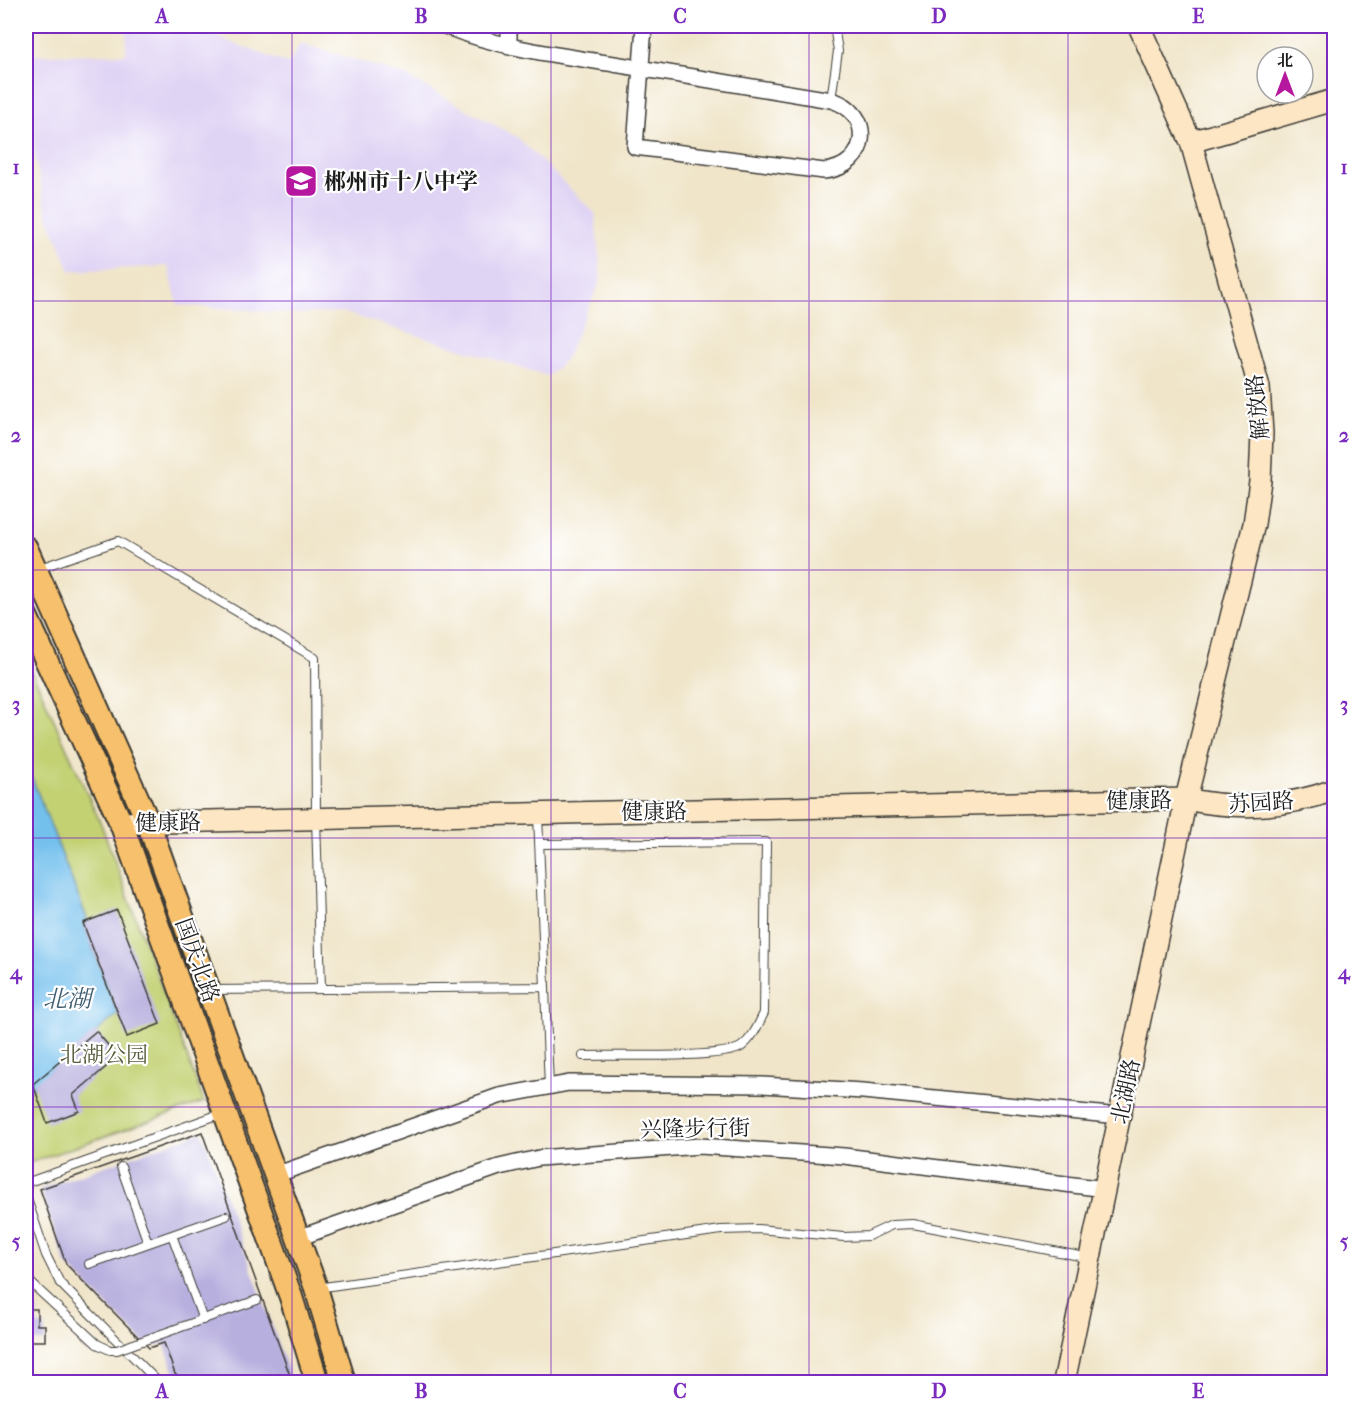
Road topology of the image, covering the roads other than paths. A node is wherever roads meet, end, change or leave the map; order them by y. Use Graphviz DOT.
graph roads {
  1 [pos="445,26"];
  2 [pos="509,26"];
  3 [pos="644,26"];
  4 [pos="834,26"];
  5 [pos="1139,26"];
  6 [pos="509,47"];
  7 [pos="641,69"];
  8 [pos="831,100"];
  9 [pos="1335,100"];
  10 [pos="1191,142"];
  11 [pos="26,548"];
  12 [pos="36,570"];
  13 [pos="26,616"];
  14 [pos="1335,790"];
  15 [pos="1186,800"];
  16 [pos="537,813"];
  17 [pos="316,818"];
  18 [pos="148,822"];
  19 [pos="121,823"];
  20 [pos="539,844"];
  21 [pos="545,987"];
  22 [pos="321,989"];
  23 [pos="209,990"];
  24 [pos="583,1056"];
  25 [pos="549,1087"];
  26 [pos="225,1112"];
  27 [pos="1120,1116"];
  28 [pos="121,1167"];
  29 [pos="275,1175"];
  30 [pos="26,1183"];
  31 [pos="1105,1189"];
  32 [pos="26,1196"];
  33 [pos="226,1216"];
  34 [pos="172,1235"];
  35 [pos="298,1238"];
  36 [pos="148,1243"];
  37 [pos="1090,1258"];
  38 [pos="88,1264"];
  39 [pos="26,1276"];
  40 [pos="316,1288"];
  41 [pos="257,1300"];
  42 [pos="202,1320"];
  43 [pos="317,1382"];
  44 [pos="158,1383"];
  45 [pos="344,1383"];
  46 [pos="1064,1383"];
  1 -- 6 [label="street"];
  2 -- 6 [label="street"];
  3 -- 7 [label="street"];
  4 -- 8 [label="lane"];
  5 -- 10 [label="street, 解放路"];
  6 -- 7 [label="street"];
  7 -- 8 [label="street"];
  7 -- 8 [label="street"];
  9 -- 10 [label="street"];
  10 -- 15 [label="street, 解放路"];
  11 -- 12 [label="main road, 国庆北路"];
  12 -- 17 [label="lane"];
  12 -- 18 [label="main road, 国庆北路"];
  13 -- 19 [label="main road, 国庆北路"];
  14 -- 15 [label="street, 苏园路"];
  15 -- 16 [label="street, 健康路"];
  15 -- 27 [label="street, 北湖路"];
  16 -- 17 [label="street, 健康路"];
  16 -- 20 [label="lane"];
  17 -- 18 [label="street, 健康路"];
  17 -- 22 [label="lane"];
  18 -- 19 [label="street, 健康路"];
  18 -- 23 [label="main road, 国庆北路"];
  19 -- 26 [label="main road, 国庆北路"];
  20 -- 21 [label="lane"];
  20 -- 24 [label="lane"];
  21 -- 22 [label="lane"];
  21 -- 25 [label="lane"];
  22 -- 23 [label="lane"];
  23 -- 29 [label="main road, 国庆北路"];
  25 -- 27 [label="street"];
  25 -- 29 [label="street"];
  26 -- 30 [label="lane"];
  26 -- 43 [label="main road, 国庆北路"];
  27 -- 31 [label="street, 北湖路"];
  28 -- 36 [label="lane"];
  29 -- 35 [label="main road, 国庆北路"];
  31 -- 35 [label="street, 兴隆步行街"];
  31 -- 37 [label="street, 北湖路"];
  32 -- 44 [label="lane"];
  33 -- 34 [label="lane"];
  34 -- 36 [label="lane"];
  34 -- 42 [label="lane"];
  35 -- 40 [label="main road, 国庆北路"];
  36 -- 38 [label="lane"];
  37 -- 40 [label="lane"];
  37 -- 46 [label="street, 北湖路"];
  39 -- 42 [label="lane, bridge"];
  40 -- 45 [label="main road, 国庆北路"];
  41 -- 42 [label="lane"];
}
